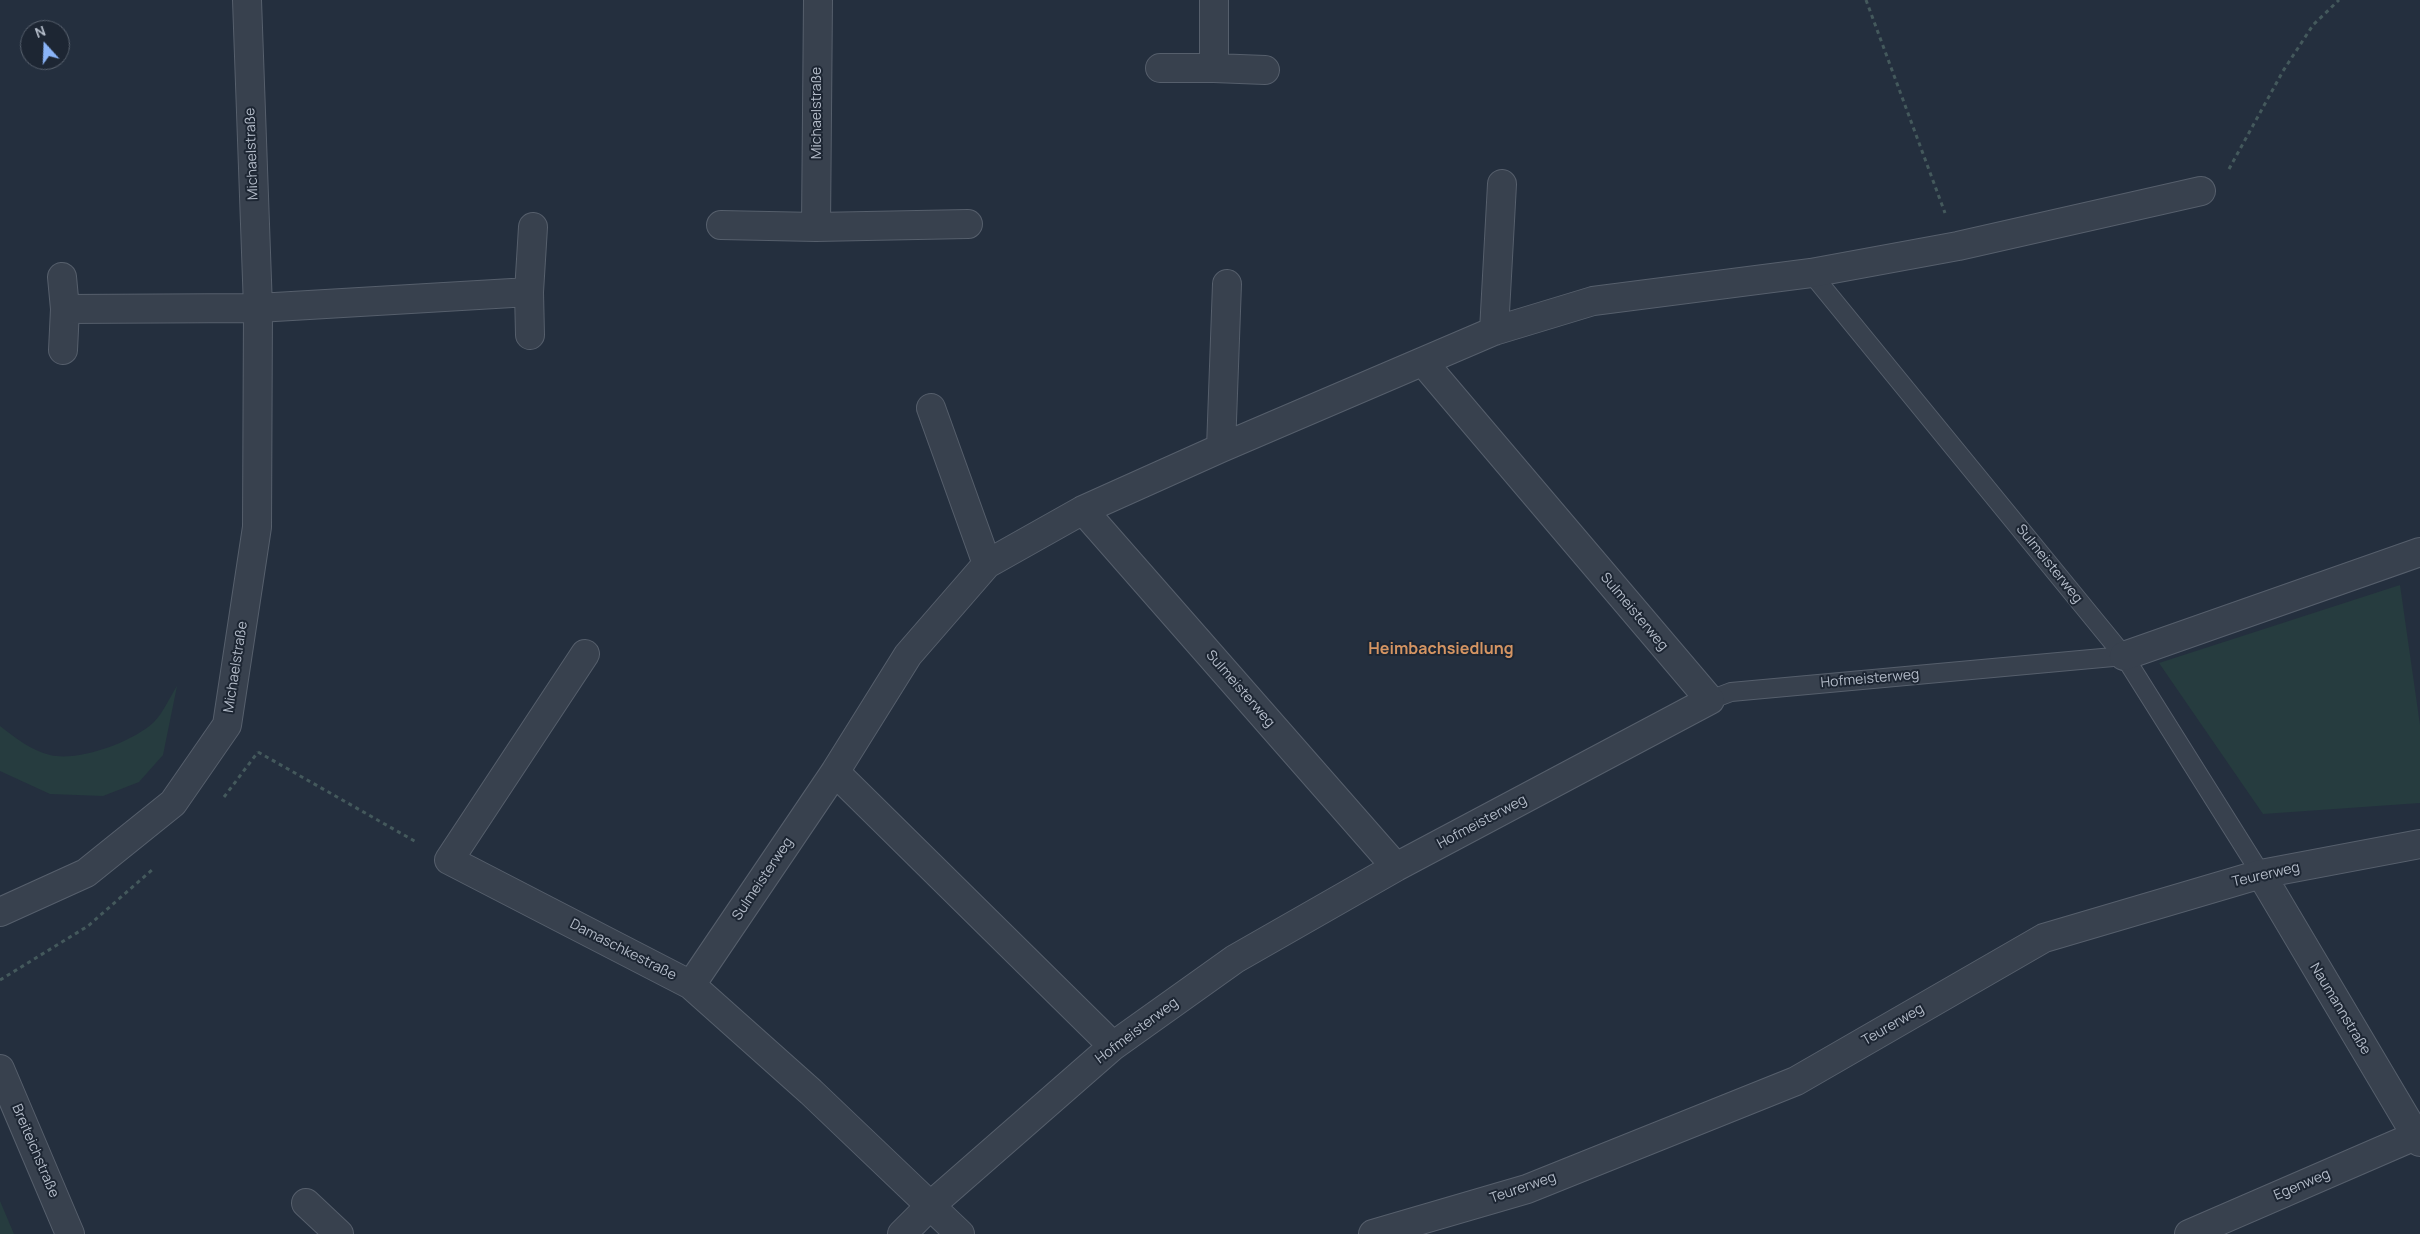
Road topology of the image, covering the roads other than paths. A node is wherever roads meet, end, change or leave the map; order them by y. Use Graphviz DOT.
graph roads {
  1 [pos="248,0"];
  2 [pos="818,0"];
  3 [pos="1214,0"];
  4 [pos="1160,68"];
  5 [pos="1214,68"];
  6 [pos="1265,70"];
  7 [pos="1502,184"];
  8 [pos="2201,191"];
  9 [pos="968,224"];
  10 [pos="721,225"];
  11 [pos="532,227"];
  12 [pos="816,227"];
  13 [pos="1811,273"];
  14 [pos="62,277"];
  15 [pos="1227,284"];
  16 [pos="529,292"];
  17 [pos="258,308"];
  18 [pos="65,309"];
  19 [pos="1494,331"];
  20 [pos="530,335"];
  21 [pos="63,350"];
  22 [pos="1423,362"];
  23 [pos="931,408"];
  24 [pos="1221,448"];
  25 [pos="1083,510"];
  26 [pos="2420,552"];
  27 [pos="987,564"];
  28 [pos="584,654"];
  29 [pos="2124,656"];
  30 [pos="1710,700"];
  31 [pos="835,772"];
  32 [pos="2420,844"];
  33 [pos="1396,867"];
  34 [pos="2261,874"];
  35 [pos="0,912"];
  36 [pos="691,985"];
  37 [pos="1113,1046"];
  38 [pos="0,1069"];
  39 [pos="2418,1139"];
  40 [pos="306,1203"];
  41 [pos="930,1206"];
  42 [pos="70,1234"];
  43 [pos="339,1234"];
  44 [pos="902,1234"];
  45 [pos="960,1234"];
  46 [pos="1373,1234"];
  47 [pos="2189,1234"];
  1 -- 17 [label="street, Michaelstraße"];
  2 -- 12 [label="street, Michaelstraße"];
  3 -- 5 [label="street"];
  4 -- 5 [label="street"];
  5 -- 6 [label="street"];
  7 -- 19 [label="street"];
  8 -- 13 [label="street, Sulmeisterweg"];
  9 -- 12 [label="street"];
  10 -- 12 [label="street"];
  11 -- 16 [label="street"];
  13 -- 19 [label="street, Sulmeisterweg"];
  13 -- 29 [label="lane, Sulmeisterweg"];
  14 -- 18 [label="street"];
  15 -- 24 [label="street"];
  16 -- 17 [label="street"];
  16 -- 20 [label="street"];
  17 -- 18 [label="street"];
  17 -- 35 [label="street, Michaelstraße"];
  18 -- 21 [label="street"];
  19 -- 22 [label="street, Sulmeisterweg"];
  22 -- 24 [label="street, Sulmeisterweg"];
  22 -- 30 [label="street, Sulmeisterweg"];
  23 -- 27 [label="street"];
  24 -- 25 [label="street, Sulmeisterweg"];
  25 -- 27 [label="street, Sulmeisterweg"];
  25 -- 33 [label="street, Sulmeisterweg"];
  26 -- 29 [label="street"];
  27 -- 31 [label="street, Sulmeisterweg"];
  28 -- 36 [label="street, Damaschkestraße"];
  29 -- 30 [label="lane, Hofmeisterweg"];
  29 -- 34 [label="lane, Sulmeisterweg"];
  30 -- 33 [label="street, Hofmeisterweg"];
  31 -- 36 [label="street, Sulmeisterweg"];
  31 -- 37 [label="street"];
  32 -- 34 [label="street, Teurerweg"];
  33 -- 37 [label="street, Hofmeisterweg"];
  34 -- 39 [label="street, Naumannstraße"];
  34 -- 46 [label="street, Teurerweg"];
  36 -- 41 [label="street, Damaschkestraße"];
  37 -- 41 [label="street, Hofmeisterweg"];
  38 -- 42 [label="street, Breiteichstraße"];
  39 -- 47 [label="street, Egenweg"];
  40 -- 43 [label="street"];
  41 -- 44 [label="street, Hofmeisterweg"];
  41 -- 45 [label="street, Damaschkestraße"];
}
